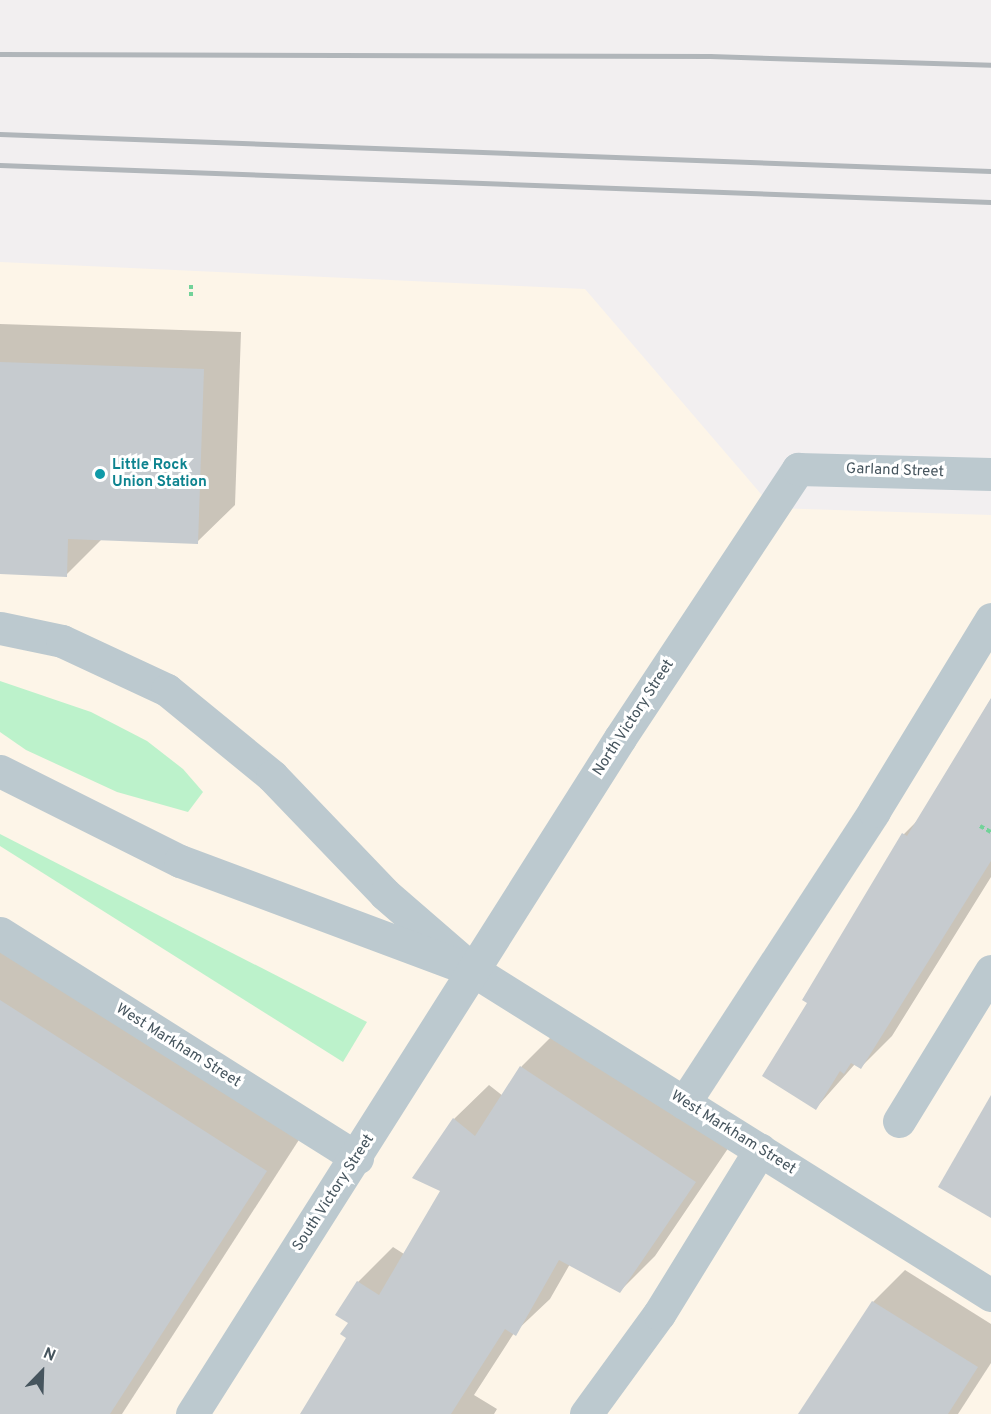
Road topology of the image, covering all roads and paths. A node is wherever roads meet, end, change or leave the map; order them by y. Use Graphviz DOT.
graph roads {
  1 [pos="191,285"];
  2 [pos="191,296"];
  3 [pos="798,468"];
  4 [pos="991,474"];
  5 [pos="991,619"];
  6 [pos="0,628"];
  7 [pos="0,771"];
  8 [pos="980,826"];
  9 [pos="991,832"];
  10 [pos="0,933"];
  11 [pos="474,971"];
  12 [pos="991,971"];
  13 [pos="684,1103"];
  14 [pos="899,1121"];
  15 [pos="760,1149"];
  16 [pos="357,1158"];
  17 [pos="991,1295"];
  18 [pos="198,1412"];
  19 [pos="586,1414"];
  1 -- 2 [label="path"];
  3 -- 4 [label="street, Garland Street"];
  3 -- 11 [label="street, North Victory Street"];
  5 -- 13 [label="street"];
  6 -- 11 [label="street"];
  7 -- 11 [label="street"];
  8 -- 9 [label="path"];
  10 -- 16 [label="street, West Markham Street"];
  11 -- 13 [label="street, West Markham Street"];
  11 -- 16 [label="street, South Victory Street"];
  12 -- 14 [label="street"];
  13 -- 15 [label="street, West Markham Street"];
  15 -- 17 [label="street, West Markham Street"];
  15 -- 19 [label="street"];
  16 -- 18 [label="street, South Victory Street"];
}
